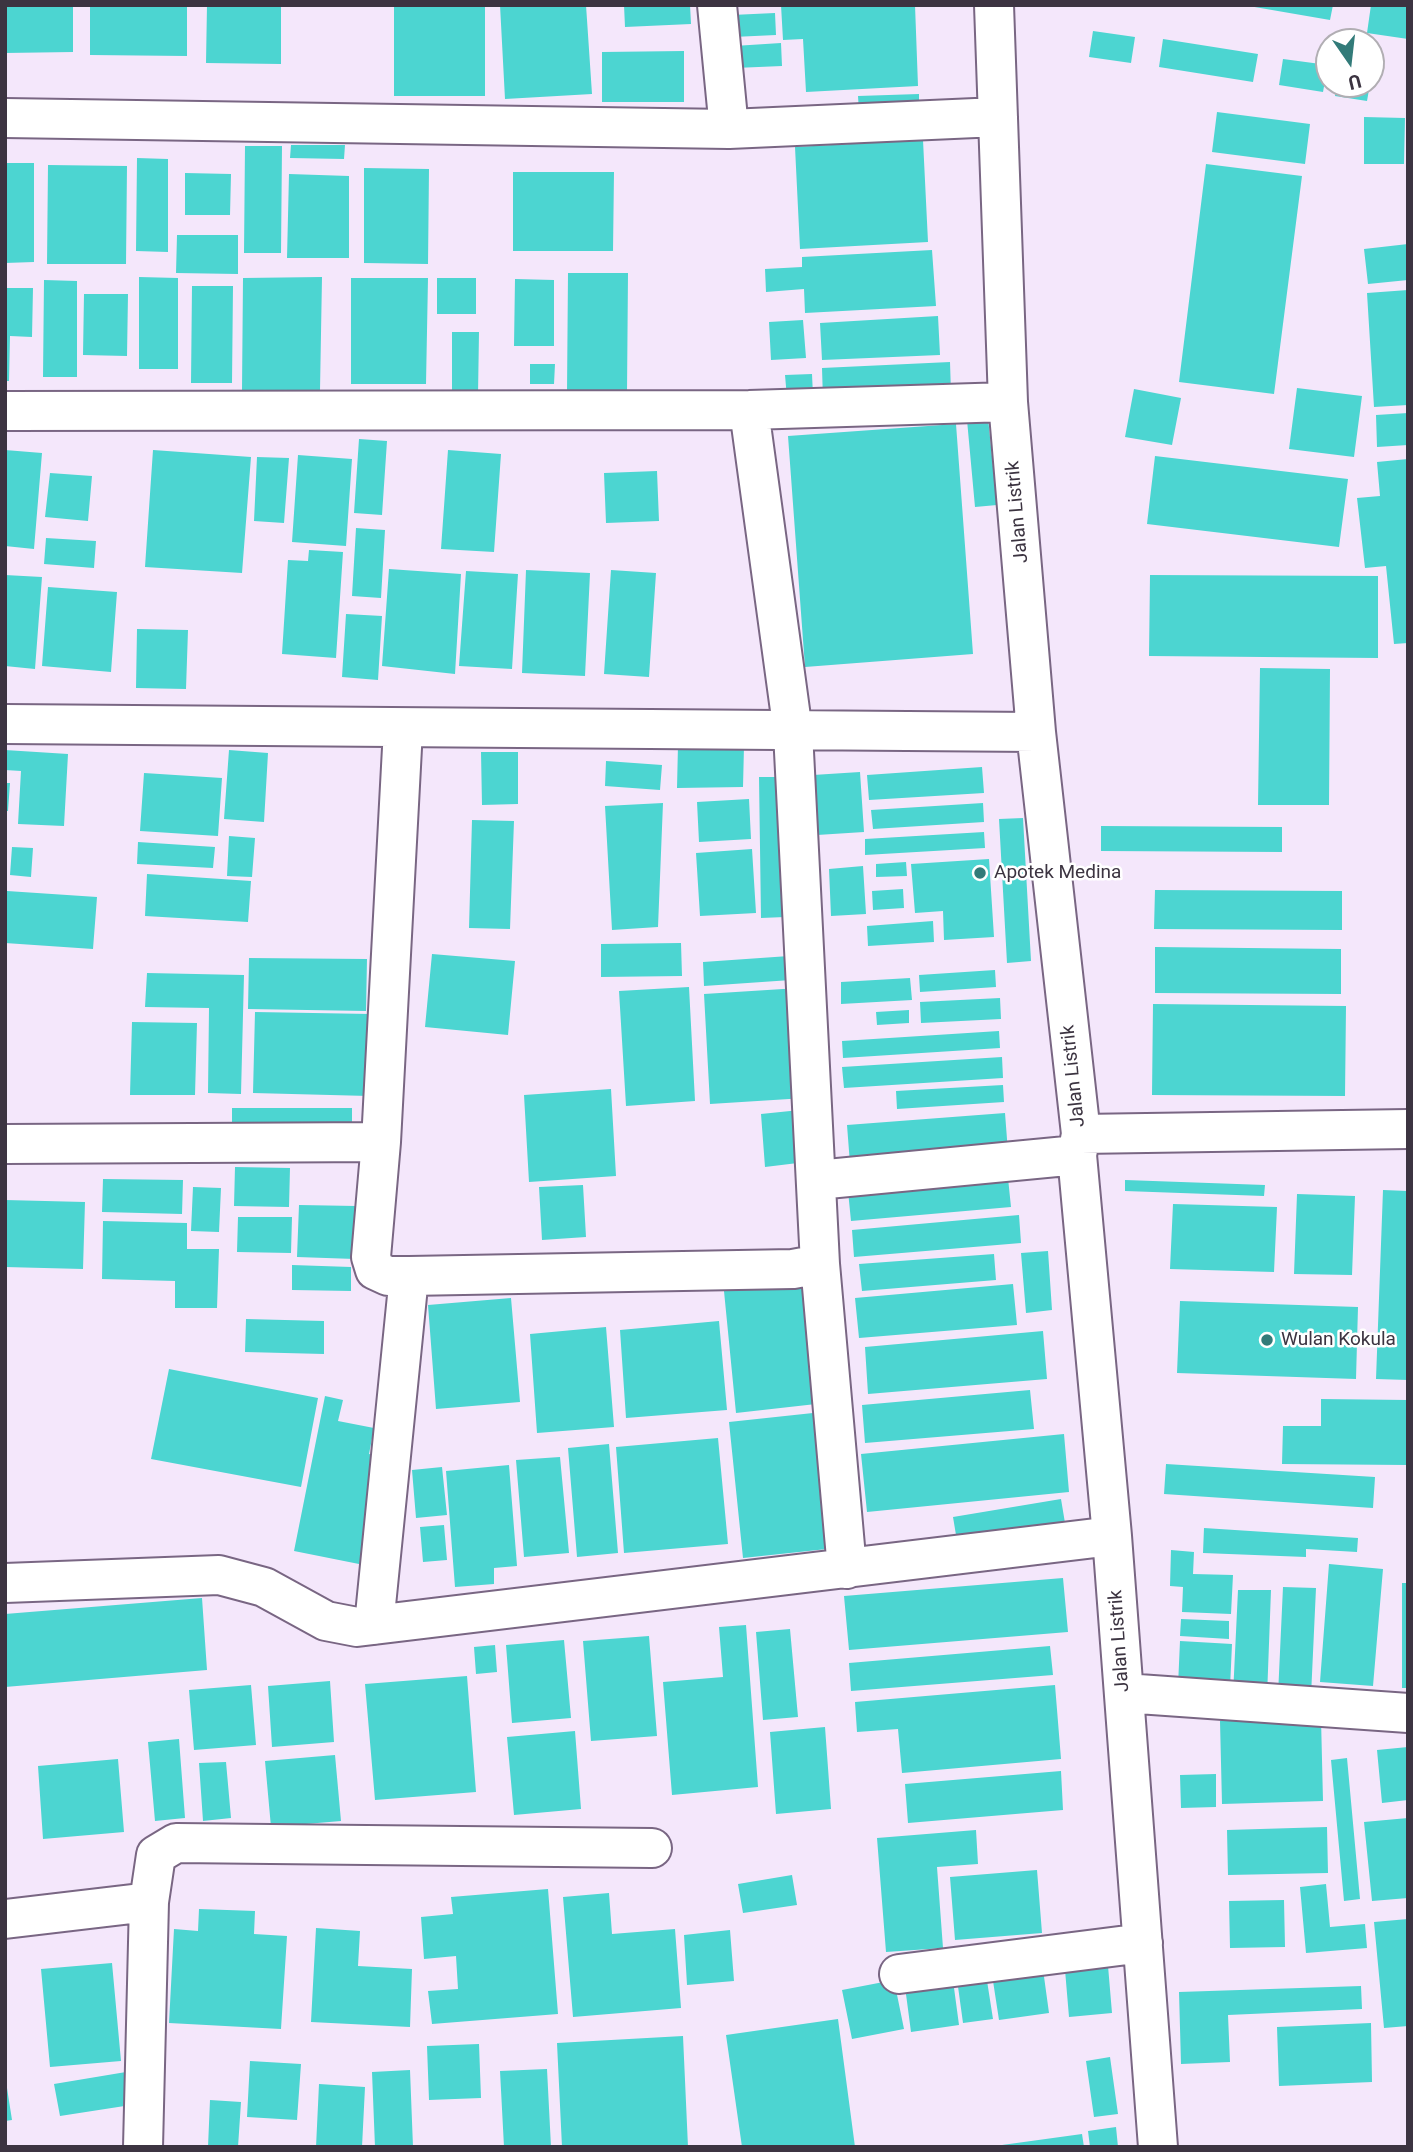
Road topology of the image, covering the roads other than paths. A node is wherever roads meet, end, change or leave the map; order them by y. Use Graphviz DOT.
graph roads {
  1 [pos="717,5"];
  2 [pos="994,5"];
  3 [pos="998,117"];
  4 [pos="5,118"];
  5 [pos="729,129"];
  6 [pos="1009,402"];
  7 [pos="749,410"];
  8 [pos="5,411"];
  9 [pos="5,724"];
  10 [pos="403,729"];
  11 [pos="793,732"];
  12 [pos="1036,732"];
  13 [pos="1408,1129"];
  14 [pos="381,1142"];
  15 [pos="5,1143"];
  16 [pos="1079,1145"];
  17 [pos="817,1180"];
  18 [pos="820,1264"];
  19 [pos="409,1276"];
  20 [pos="1112,1536"];
  21 [pos="847,1569"];
  22 [pos="5,1583"];
  23 [pos="374,1625"];
  24 [pos="1124,1693"];
  25 [pos="1408,1713"];
  26 [pos="652,1849"];
  27 [pos="149,1902"];
  28 [pos="5,1919"];
  29 [pos="1143,1943"];
  30 [pos="899,1974"];
  31 [pos="143,2147"];
  32 [pos="1158,2147"];
  1 -- 5 [label="street"];
  2 -- 3 [label="street, Jalan Listrik"];
  3 -- 5 [label="street"];
  3 -- 6 [label="street, Jalan Listrik"];
  4 -- 5 [label="street"];
  6 -- 7 [label="street"];
  6 -- 12 [label="street, Jalan Listrik"];
  7 -- 8 [label="street"];
  7 -- 11 [label="street"];
  9 -- 10 [label="street"];
  10 -- 11 [label="street"];
  10 -- 14 [label="street"];
  11 -- 12 [label="street"];
  11 -- 17 [label="street"];
  12 -- 16 [label="street, Jalan Listrik"];
  13 -- 16 [label="street"];
  14 -- 15 [label="street"];
  14 -- 19 [label="street"];
  16 -- 17 [label="street"];
  16 -- 20 [label="street, Jalan Listrik"];
  17 -- 18 [label="street"];
  18 -- 19 [label="street"];
  18 -- 21 [label="street"];
  19 -- 23 [label="street"];
  20 -- 21 [label="street"];
  20 -- 24 [label="street, Jalan Listrik"];
  21 -- 23 [label="street"];
  22 -- 23 [label="street"];
  24 -- 25 [label="street"];
  24 -- 29 [label="street, Jalan Listrik"];
  26 -- 27 [label="street"];
  27 -- 28 [label="street"];
  27 -- 31 [label="street"];
  29 -- 30 [label="street"];
  29 -- 32 [label="street, Jalan Listrik"];
}
